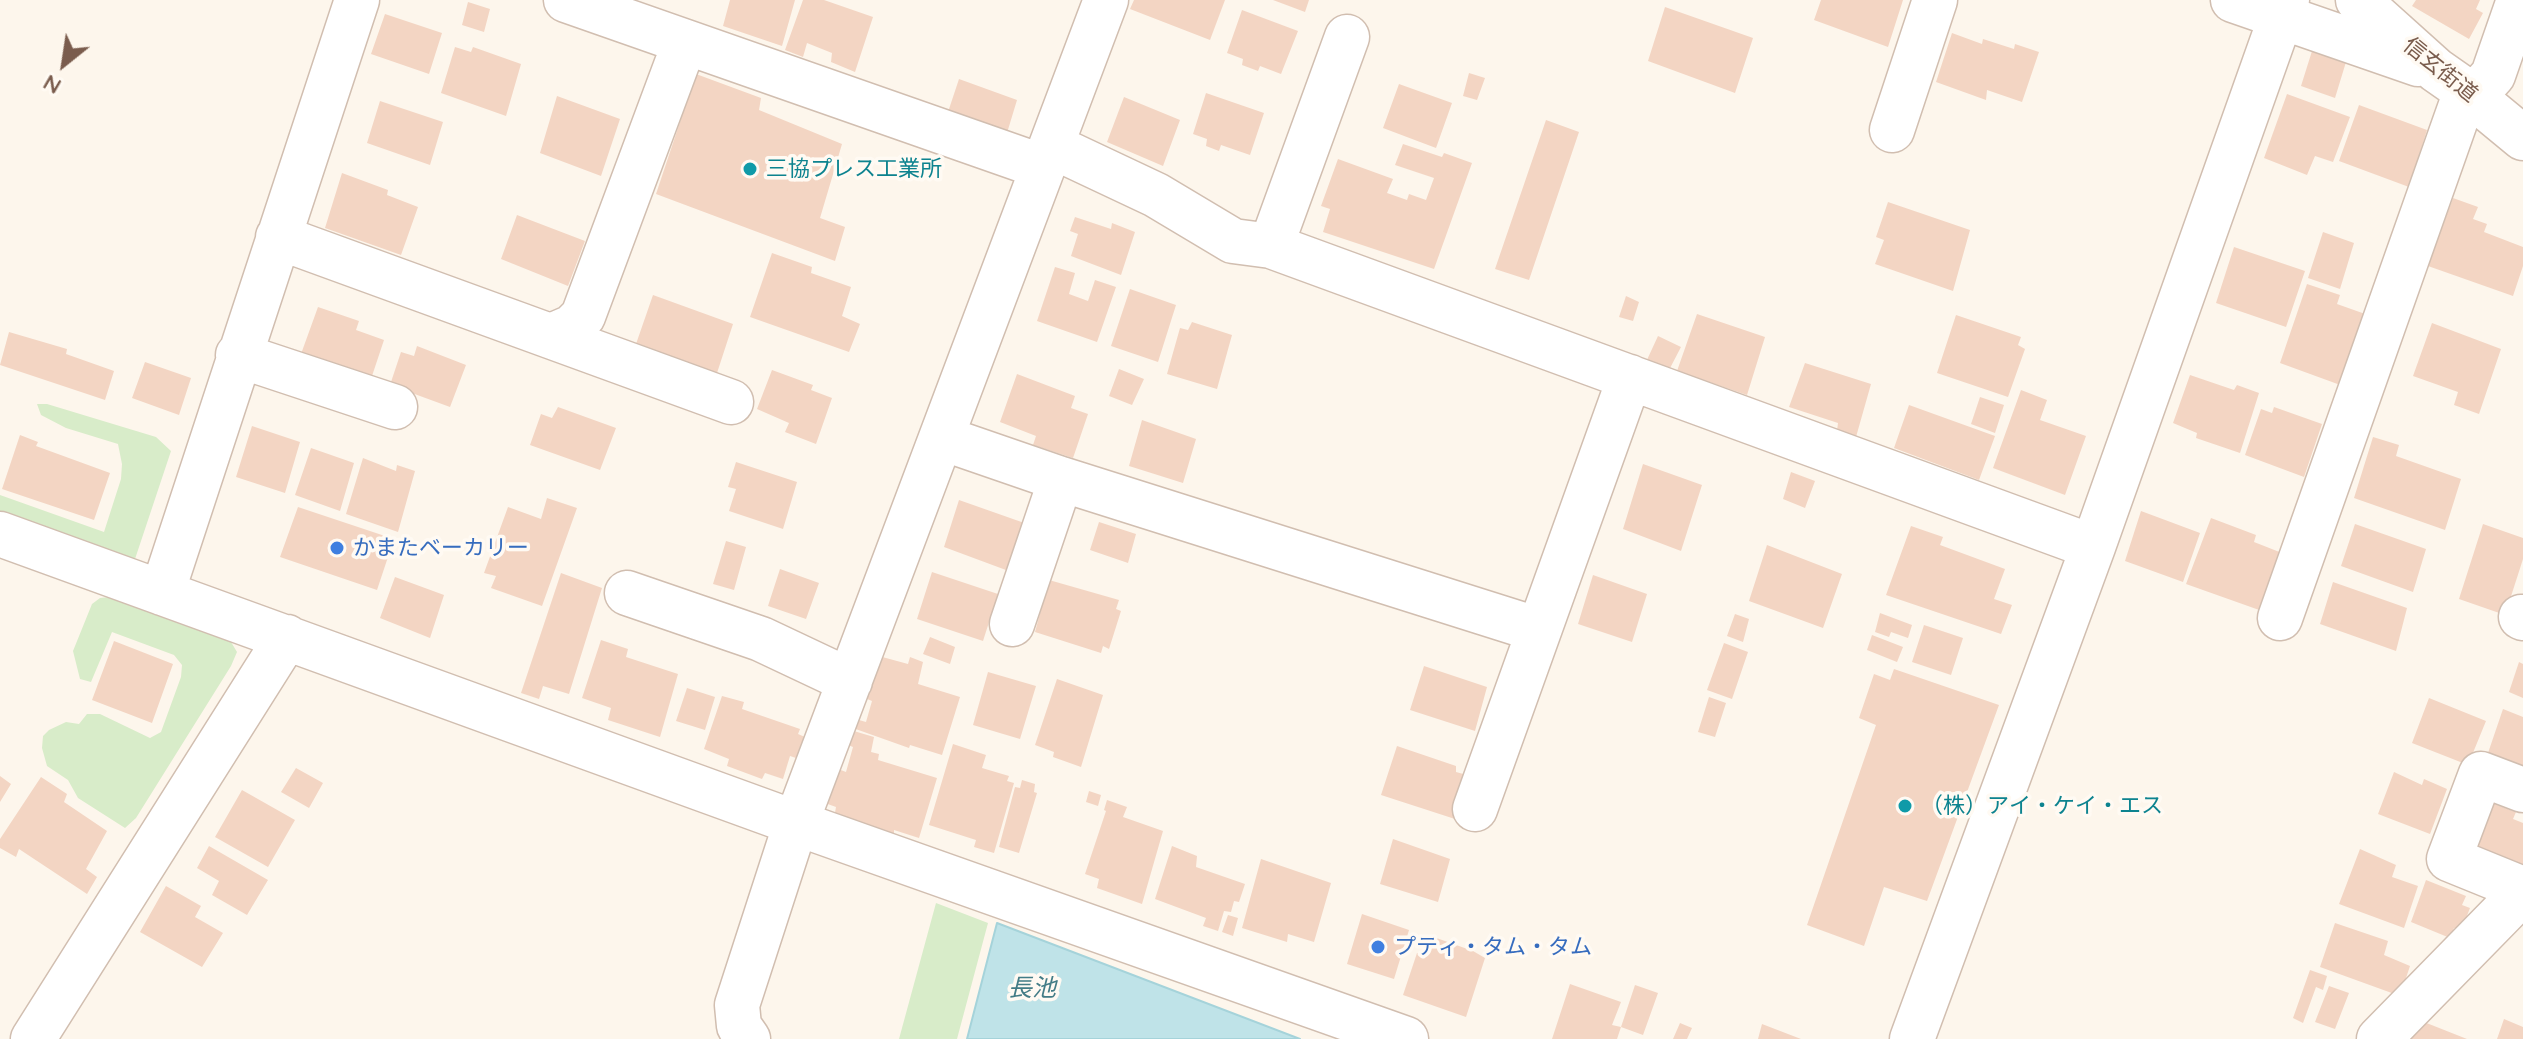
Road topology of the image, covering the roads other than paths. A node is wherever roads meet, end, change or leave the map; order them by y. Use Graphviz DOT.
graph roads {
  1 [pos="357,0"];
  2 [pos="566,0"];
  3 [pos="1106,0"];
  4 [pos="1935,0"];
  5 [pos="2233,0"];
  6 [pos="2358,0"];
  7 [pos="2519,0"];
  8 [pos="617,8"];
  9 [pos="2284,8"];
  10 [pos="1347,37"];
  11 [pos="685,42"];
  12 [pos="2451,81"];
  13 [pos="1892,130"];
  14 [pos="2523,138"];
  15 [pos="1048,157"];
  16 [pos="278,237"];
  17 [pos="1271,246"];
  18 [pos="551,336"];
  19 [pos="238,355"];
  20 [pos="1630,377"];
  21 [pos="731,402"];
  22 [pos="395,407"];
  23 [pos="942,438"];
  24 [pos="1061,479"];
  25 [pos="0,534"];
  26 [pos="2093,547"];
  27 [pos="162,593"];
  28 [pos="627,593"];
  29 [pos="2280,618"];
  30 [pos="1012,624"];
  31 [pos="1539,630"];
  32 [pos="287,637"];
  33 [pos="850,681"];
  34 [pos="2523,790"];
  35 [pos="1475,809"];
  36 [pos="796,823"];
  37 [pos="2523,891"];
  38 [pos="33,1039"];
  39 [pos="748,1039"];
  40 [pos="1406,1039"];
  41 [pos="1912,1039"];
  42 [pos="2379,1039"];
  1 -- 16 [label="street"];
  2 -- 8 [label="street"];
  3 -- 15 [label="street"];
  4 -- 13 [label="street"];
  5 -- 9 [label="street"];
  6 -- 12 [label="street, 信玄街道"];
  7 -- 12 [label="street"];
  8 -- 11 [label="street"];
  9 -- 12 [label="street"];
  9 -- 26 [label="street"];
  10 -- 17 [label="street"];
  11 -- 15 [label="street"];
  11 -- 18 [label="street"];
  12 -- 14 [label="street, 信玄街道"];
  12 -- 29 [label="street"];
  15 -- 17 [label="street"];
  15 -- 23 [label="street"];
  16 -- 18 [label="street"];
  16 -- 19 [label="street"];
  17 -- 20 [label="street"];
  18 -- 21 [label="street"];
  19 -- 22 [label="street"];
  19 -- 27 [label="street"];
  20 -- 26 [label="street"];
  20 -- 31 [label="street"];
  23 -- 24 [label="street"];
  23 -- 33 [label="street"];
  24 -- 30 [label="street"];
  24 -- 31 [label="street"];
  25 -- 27 [label="street"];
  26 -- 41 [label="street"];
  27 -- 32 [label="street"];
  28 -- 33 [label="street"];
  31 -- 35 [label="street"];
  32 -- 36 [label="street"];
  32 -- 38 [label="street"];
  33 -- 36 [label="street"];
  34 -- 37 [label="street"];
  36 -- 39 [label="street"];
  36 -- 40 [label="street"];
  37 -- 42 [label="street"];
}
